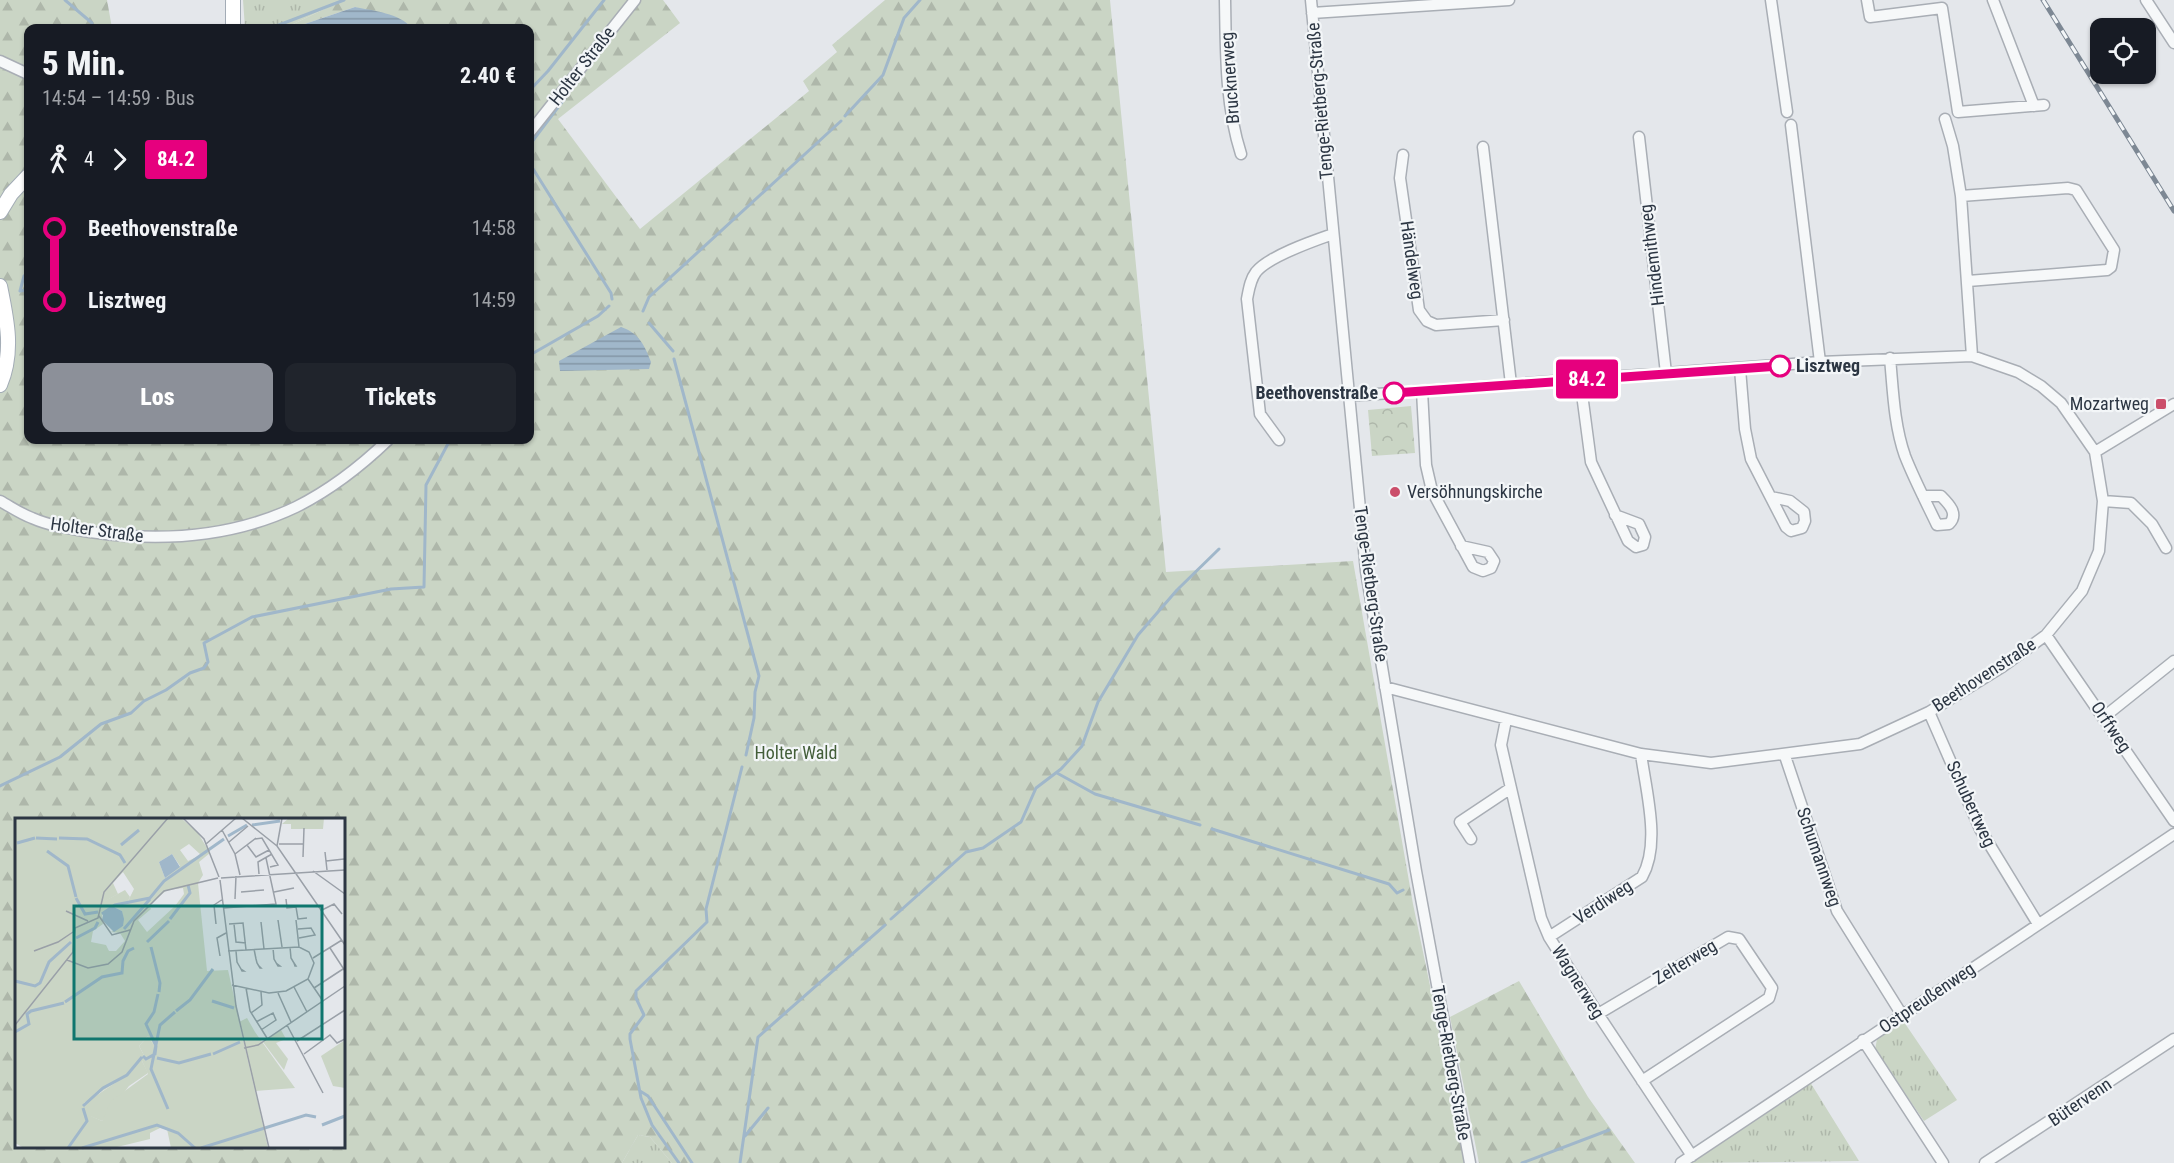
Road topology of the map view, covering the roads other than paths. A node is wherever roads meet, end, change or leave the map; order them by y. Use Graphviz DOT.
graph roads {
  1 [pos="233,0"];
  2 [pos="635,0"];
  3 [pos="1226,0"];
  4 [pos="1311,0"];
  5 [pos="1509,0"];
  6 [pos="1771,0"];
  7 [pos="1867,0"];
  8 [pos="1993,0"];
  9 [pos="2146,0"];
  10 [pos="1418,3"];
  11 [pos="1312,13"];
  12 [pos="233,24"];
  13 [pos="2173,39"];
  14 [pos="0,61"];
  15 [pos="24,72"];
  16 [pos="1787,112"];
  17 [pos="1945,119"];
  18 [pos="1791,125"];
  19 [pos="534,127"];
  20 [pos="1639,136"];
  21 [pos="1483,147"];
  22 [pos="1241,154"];
  23 [pos="1403,155"];
  24 [pos="24,180"];
  25 [pos="1960,196"];
  26 [pos="0,212"];
  27 [pos="1333,234"];
  28 [pos="1968,281"];
  29 [pos="0,286"];
  30 [pos="1504,320"];
  31 [pos="1972,356"];
  32 [pos="1890,358"];
  33 [pos="1820,362"];
  34 [pos="1740,369"];
  35 [pos="1666,373"];
  36 [pos="1580,379"];
  37 [pos="1511,384"];
  38 [pos="0,385"];
  39 [pos="1422,391"];
  40 [pos="1349,396"];
  41 [pos="2174,404"];
  42 [pos="1279,440"];
  43 [pos="383,444"];
  44 [pos="2095,452"];
  45 [pos="1923,496"];
  46 [pos="1771,497"];
  47 [pos="0,501"];
  48 [pos="2103,501"];
  49 [pos="1616,515"];
  50 [pos="1461,546"];
  51 [pos="2166,548"];
  52 [pos="2046,635"];
  53 [pos="2174,662"];
  54 [pos="1385,687"];
  55 [pos="1929,712"];
  56 [pos="2104,717"];
  57 [pos="1506,720"];
  58 [pos="1641,754"];
  59 [pos="1785,756"];
  60 [pos="1511,788"];
  61 [pos="2174,821"];
  62 [pos="2174,834"];
  63 [pos="1471,839"];
  64 [pos="2038,924"];
  65 [pos="1549,937"];
  66 [pos="1598,1014"];
  67 [pos="1902,1014"];
  68 [pos="2174,1039"];
  69 [pos="1863,1040"];
  70 [pos="1642,1082"];
  71 [pos="1692,1156"];
  72 [pos="1470,1163"];
  73 [pos="1681,1163"];
  74 [pos="1943,1163"];
  75 [pos="1985,1163"];
  1 -- 12 [label="main road"];
  2 -- 19 [label="street, Holter Straße"];
  3 -- 22 [label="street, Brucknerweg"];
  4 -- 11 [label="street, Tenge-Rietberg-Straße"];
  5 -- 10 [label="street"];
  6 -- 16 [label="street"];
  7 -- 8 [label="street"];
  9 -- 13 [label="street"];
  10 -- 11 [label="street"];
  11 -- 27 [label="street, Tenge-Rietberg-Straße"];
  14 -- 15 [label="street"];
  17 -- 25 [label="street"];
  18 -- 33 [label="street"];
  20 -- 35 [label="street, Hindemithweg"];
  21 -- 30 [label="street"];
  23 -- 30 [label="street, Händelweg"];
  24 -- 26 [label="main road"];
  25 -- 28 [label="street"];
  25 -- 28 [label="street"];
  27 -- 40 [label="street, Tenge-Rietberg-Straße"];
  27 -- 42 [label="street"];
  28 -- 31 [label="street"];
  29 -- 38 [label="main road"];
  30 -- 37 [label="street"];
  31 -- 32 [label="street, Beethovenstraße"];
  31 -- 44 [label="street, Beethovenstraße"];
  32 -- 33 [label="street, Beethovenstraße"];
  32 -- 45 [label="street"];
  33 -- 34 [label="street, Beethovenstraße"];
  34 -- 35 [label="street, Beethovenstraße"];
  34 -- 46 [label="street"];
  35 -- 36 [label="street, Beethovenstraße"];
  36 -- 37 [label="street, Beethovenstraße"];
  36 -- 49 [label="street"];
  37 -- 39 [label="street, Beethovenstraße"];
  39 -- 40 [label="street, Beethovenstraße"];
  39 -- 50 [label="street"];
  40 -- 54 [label="street, Tenge-Rietberg-Straße"];
  41 -- 44 [label="street"];
  43 -- 47 [label="street, Holter Straße"];
  44 -- 48 [label="street, Beethovenstraße"];
  48 -- 51 [label="street"];
  48 -- 52 [label="street, Beethovenstraße"];
  52 -- 55 [label="street, Beethovenstraße"];
  52 -- 56 [label="street, Orffweg"];
  53 -- 56 [label="street"];
  54 -- 57 [label="street, Beethovenstraße"];
  54 -- 72 [label="street, Tenge-Rietberg-Straße"];
  55 -- 59 [label="street, Beethovenstraße"];
  55 -- 64 [label="street, Schubertweg"];
  56 -- 61 [label="street, Orffweg"];
  57 -- 58 [label="street, Beethovenstraße"];
  57 -- 60 [label="street, Wagnerweg"];
  58 -- 59 [label="street, Beethovenstraße"];
  58 -- 65 [label="street, Verdiweg"];
  59 -- 67 [label="street, Schumannweg"];
  60 -- 63 [label="street"];
  60 -- 65 [label="street, Wagnerweg"];
  62 -- 64 [label="street, Ostpreußenweg"];
  64 -- 67 [label="street, Ostpreußenweg"];
  65 -- 66 [label="street, Wagnerweg"];
  66 -- 70 [label="street, Wagnerweg"];
  66 -- 70 [label="street, Zelterweg"];
  67 -- 69 [label="street, Ostpreußenweg"];
  68 -- 75 [label="street, Bütervenn"];
  69 -- 71 [label="street, Ostpreußenweg"];
  69 -- 74 [label="street"];
  70 -- 71 [label="street, Wagnerweg"];
  71 -- 73 [label="street, Ostpreußenweg"];
}
